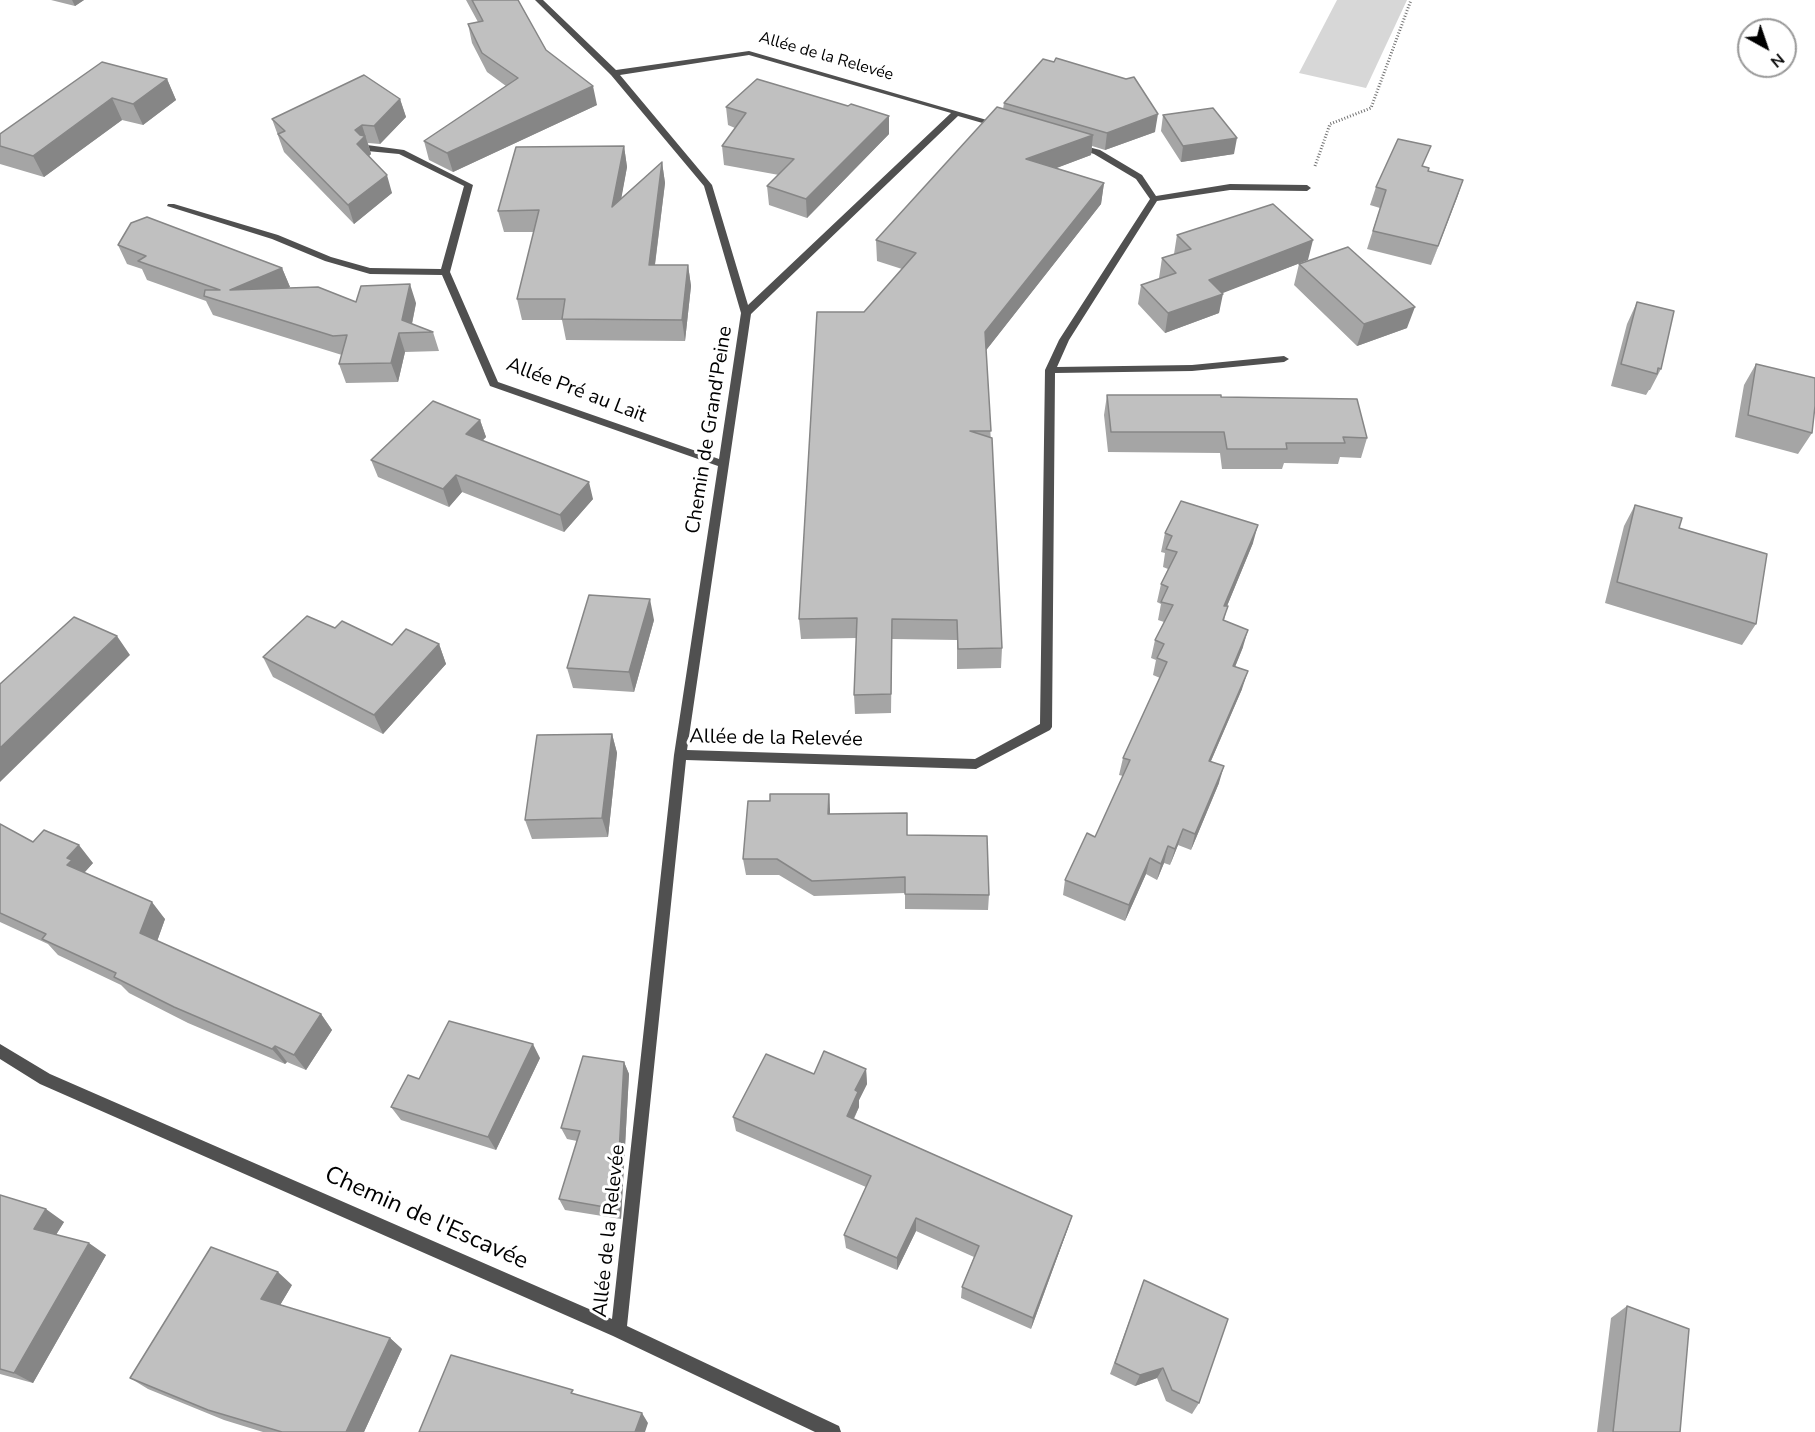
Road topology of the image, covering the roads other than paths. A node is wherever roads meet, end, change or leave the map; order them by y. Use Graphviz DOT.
graph roads {
  1 [pos="539,0"];
  2 [pos="614,73"];
  3 [pos="956,113"];
  4 [pos="1010,128"];
  5 [pos="1064,143"];
  6 [pos="368,148"];
  7 [pos="1307,188"];
  8 [pos="1154,199"];
  9 [pos="171,206"];
  10 [pos="445,272"];
  11 [pos="746,313"];
  12 [pos="1284,359"];
  13 [pos="1050,370"];
  14 [pos="723,464"];
  15 [pos="680,755"];
  16 [pos="0,1051"];
  17 [pos="619,1330"];
  18 [pos="833,1432"];
  1 -- 2 [label="street, Chemin de Grand'Peine"];
  2 -- 3 [label="street, Allée de la Relevée"];
  2 -- 11 [label="street, Chemin de Grand'Peine"];
  3 -- 4 [label="street, Allée de la Relevée"];
  3 -- 11 [label="street"];
  5 -- 8 [label="street"];
  6 -- 10 [label="street"];
  7 -- 8 [label="street"];
  8 -- 13 [label="street, Allée de la Relevée"];
  9 -- 10 [label="street"];
  10 -- 14 [label="street, Allée Pré au Lait"];
  11 -- 14 [label="street, Chemin de Grand'Peine"];
  12 -- 13 [label="street"];
  13 -- 15 [label="street, Allée de la Relevée"];
  14 -- 15 [label="street, Chemin de Grand'Peine"];
  15 -- 17 [label="street, Allée de la Relevée"];
  16 -- 17 [label="street, Chemin de l'Escavée"];
  17 -- 18 [label="street, Chemin de l'Escavée"];
}
